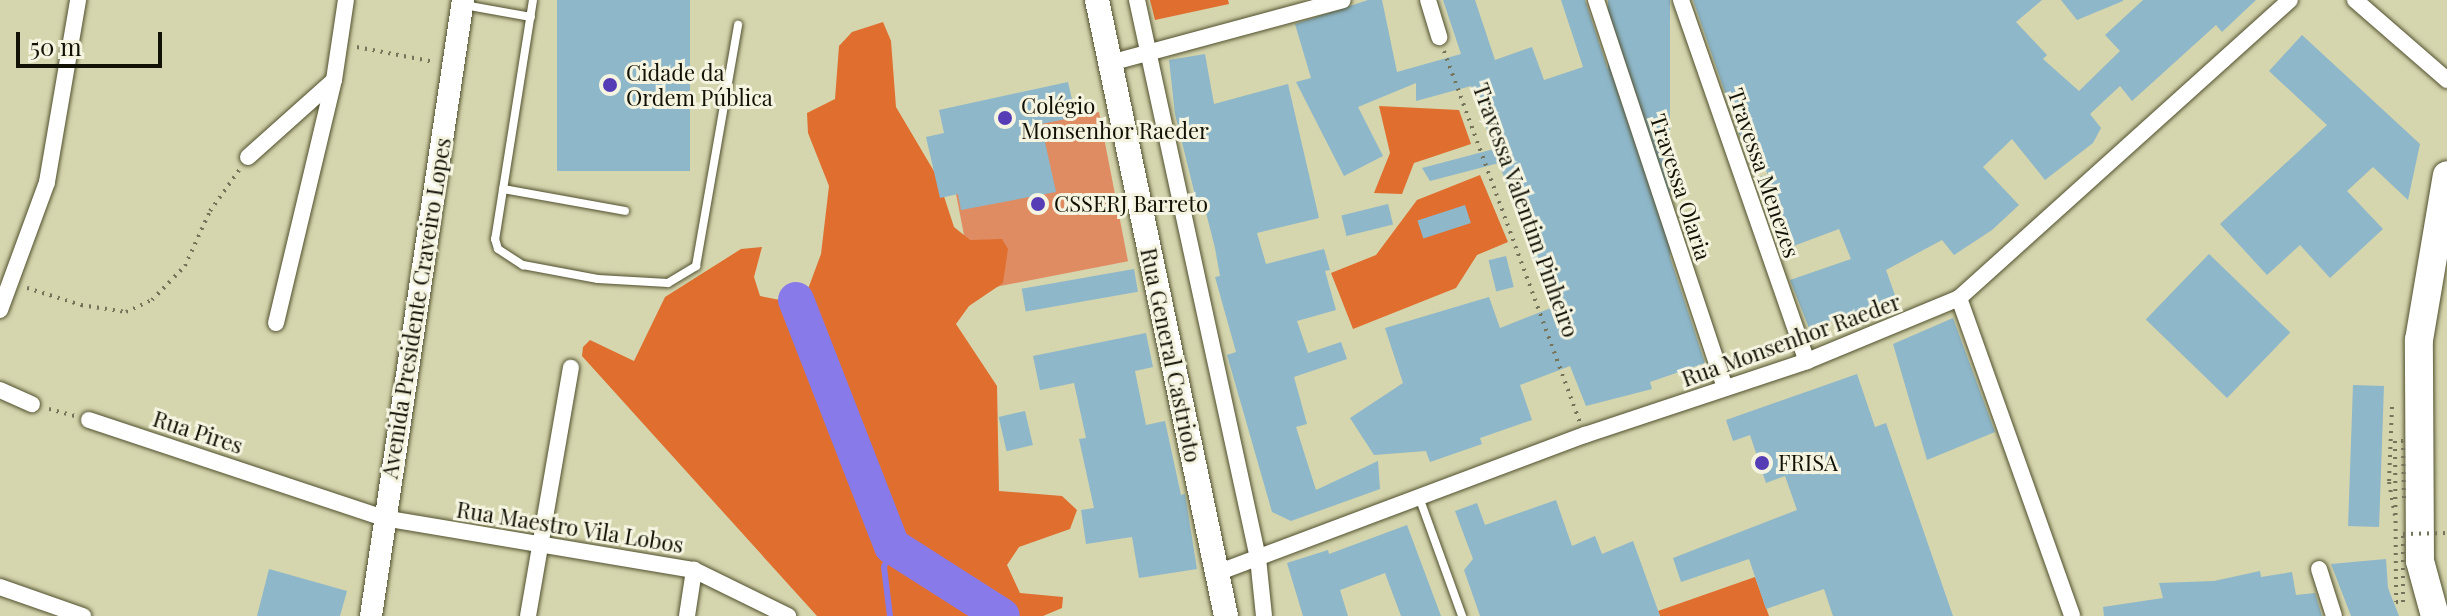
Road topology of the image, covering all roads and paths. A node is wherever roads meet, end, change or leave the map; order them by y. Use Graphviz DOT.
graph roads {
  1 [pos="78,0"];
  2 [pos="346,0"];
  3 [pos="533,0"];
  4 [pos="1097,0"];
  5 [pos="1137,0"];
  6 [pos="1343,0"];
  7 [pos="1428,0"];
  8 [pos="1596,0"];
  9 [pos="1681,0"];
  10 [pos="2290,0"];
  11 [pos="2355,0"];
  12 [pos="463,3"];
  13 [pos="1313,4"];
  14 [pos="531,17"];
  15 [pos="738,25"];
  16 [pos="1439,37"];
  17 [pos="337,43"];
  18 [pos="1149,55"];
  19 [pos="1110,63"];
  20 [pos="453,65"];
  21 [pos="334,80"];
  22 [pos="2447,80"];
  23 [pos="248,157"];
  24 [pos="2447,175"];
  25 [pos="503,189"];
  26 [pos="625,211"];
  27 [pos="6,280"];
  28 [pos="1959,298"];
  29 [pos="0,310"];
  30 [pos="276,323"];
  31 [pos="1807,361"];
  32 [pos="571,368"];
  33 [pos="1725,388"];
  34 [pos="0,390"];
  35 [pos="32,404"];
  36 [pos="89,420"];
  37 [pos="1585,435"];
  38 [pos="1419,497"];
  39 [pos="2404,498"];
  40 [pos="383,518"];
  41 [pos="2447,533"];
  42 [pos="538,546"];
  43 [pos="1258,558"];
  44 [pos="2319,569"];
  45 [pos="694,570"];
  46 [pos="1217,573"];
  47 [pos="0,587"];
  48 [pos="83,616"];
  49 [pos="371,616"];
  50 [pos="528,616"];
  51 [pos="687,616"];
  52 [pos="788,616"];
  53 [pos="1226,616"];
  54 [pos="1264,616"];
  55 [pos="1462,616"];
  56 [pos="2072,616"];
  57 [pos="2334,616"];
  58 [pos="2435,616"];
  1 -- 27 [label="street"];
  2 -- 17 [label="street"];
  3 -- 14 [label="lane"];
  4 -- 19 [label="main road, Rua General Castrioto"];
  5 -- 18 [label="street"];
  6 -- 13 [label="street"];
  7 -- 16 [label="street"];
  8 -- 33 [label="street, Travessa Olaria"];
  9 -- 31 [label="street, Travessa Menezes"];
  10 -- 28 [label="street, Rua Monsenhor Raeder"];
  11 -- 22 [label="street"];
  12 -- 14 [label="lane"];
  12 -- 20 [label="main road, Avenida Presidente Craveiro Lopes"];
  13 -- 18 [label="street"];
  14 -- 25 [label="lane"];
  15 -- 25 [label="lane"];
  16 -- 37 [label="path, Travessa Valentim Pinheiro"];
  17 -- 20 [label="path"];
  17 -- 21 [label="street"];
  18 -- 19 [label="street"];
  18 -- 43 [label="street"];
  19 -- 46 [label="main road, Rua General Castrioto"];
  20 -- 40 [label="main road, Avenida Presidente Craveiro Lopes"];
  21 -- 23 [label="street"];
  21 -- 30 [label="street"];
  23 -- 27 [label="path"];
  24 -- 58 [label="highway"];
  25 -- 26 [label="lane"];
  27 -- 29 [label="street"];
  28 -- 31 [label="street, Rua Monsenhor Raeder"];
  28 -- 56 [label="street"];
  31 -- 33 [label="street, Rua Monsenhor Raeder"];
  32 -- 42 [label="street"];
  33 -- 37 [label="street, Rua Monsenhor Raeder"];
  34 -- 35 [label="street"];
  35 -- 36 [label="path"];
  36 -- 40 [label="street, Rua Pires"];
  37 -- 38 [label="street, Rua Monsenhor Raeder"];
  38 -- 43 [label="street, Rua Monsenhor Raeder"];
  38 -- 55 [label="lane"];
  39 -- 41 [label="path, bridge"];
  40 -- 42 [label="street, Rua Maestro Vila Lobos"];
  40 -- 49 [label="main road, Avenida Presidente Craveiro Lopes"];
  42 -- 45 [label="street, Rua Maestro Vila Lobos"];
  42 -- 50 [label="street"];
  43 -- 46 [label="street, Rua Monsenhor Raeder"];
  43 -- 54 [label="street"];
  44 -- 57 [label="street"];
  45 -- 51 [label="street"];
  45 -- 52 [label="street, Rua Maestro Vila Lobos"];
  46 -- 53 [label="main road, Rua General Castrioto"];
  47 -- 48 [label="street"];
}
